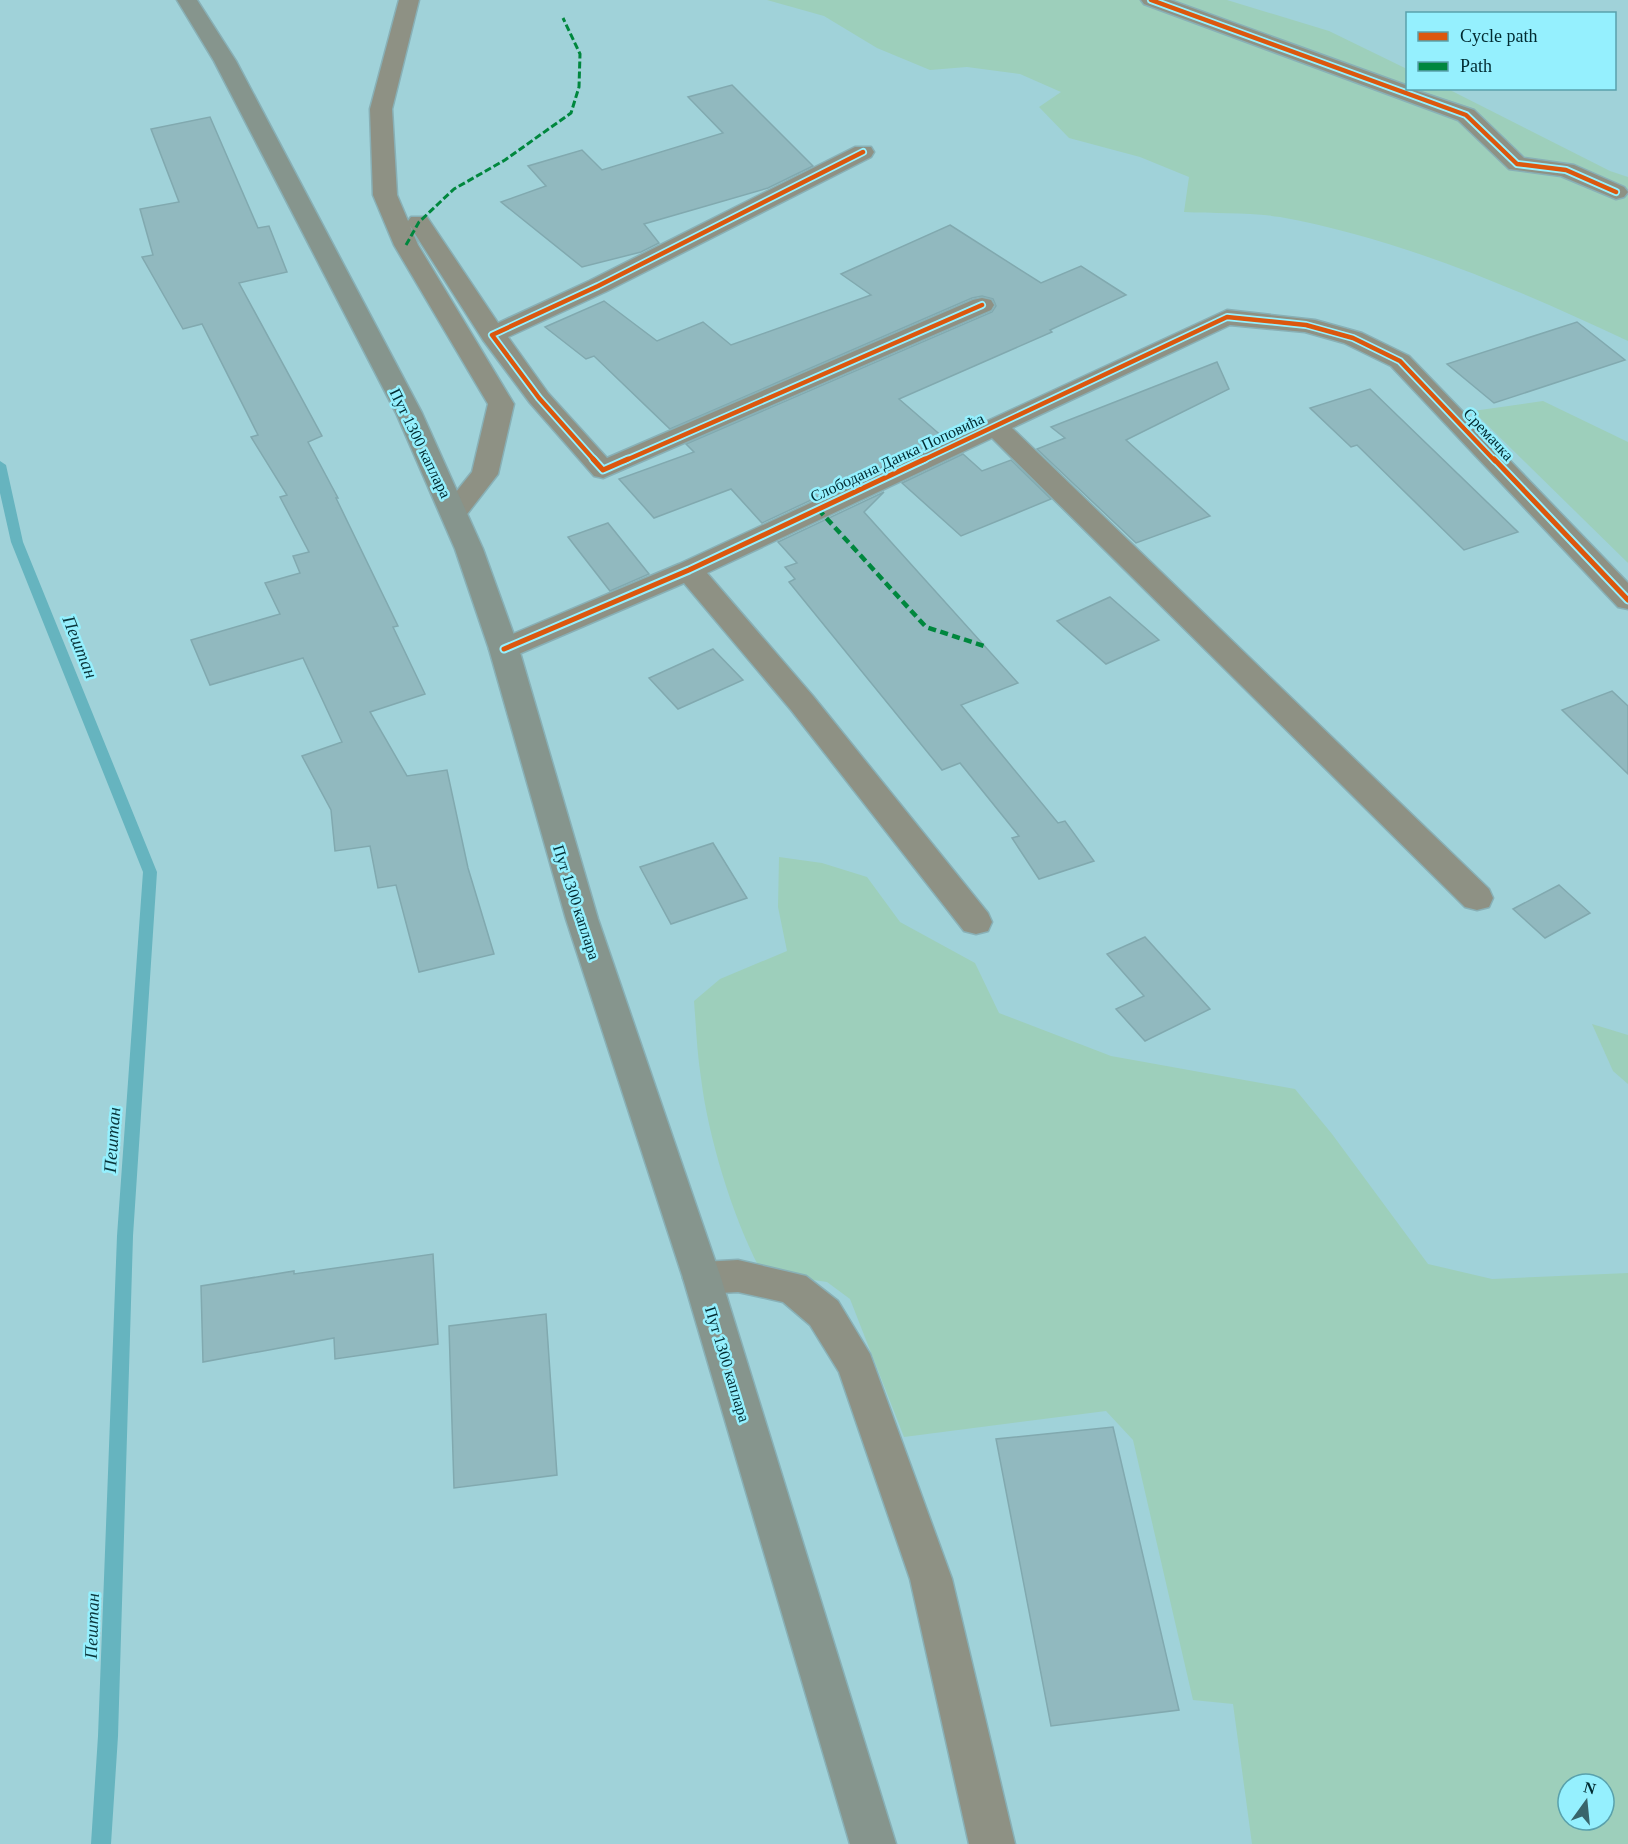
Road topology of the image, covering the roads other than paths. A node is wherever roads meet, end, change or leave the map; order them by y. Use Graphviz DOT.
graph roads {
  1 [pos="187,0"];
  2 [pos="409,0"];
  3 [pos="1151,0"];
  4 [pos="863,152"];
  5 [pos="1616,192"];
  6 [pos="419,222"];
  7 [pos="982,305"];
  8 [pos="1306,325"];
  9 [pos="492,335"];
  10 [pos="539,398"];
  11 [pos="501,404"];
  12 [pos="995,426"];
  13 [pos="454,512"];
  14 [pos="689,570"];
  15 [pos="1628,600"];
  16 [pos="504,649"];
  17 [pos="1477,898"];
  18 [pos="976,922"];
  19 [pos="702,1278"];
  20 [pos="873,1844"];
  21 [pos="992,1844"];
  1 -- 13 [label="main road, Пут 1300 каплара"];
  2 -- 11 [label="street"];
  3 -- 5 [label="street"];
  4 -- 9 [label="street"];
  6 -- 9 [label="street"];
  7 -- 10 [label="street"];
  8 -- 12 [label="street, Слободана Данка Поповића"];
  8 -- 15 [label="street, Сремачка"];
  9 -- 10 [label="street"];
  10 -- 11 [label="street"];
  11 -- 13 [label="street"];
  12 -- 14 [label="street, Слободана Данка Поповића"];
  12 -- 17 [label="street"];
  13 -- 16 [label="main road, Пут 1300 каплара"];
  14 -- 16 [label="street, Слободана Данка Поповића"];
  14 -- 18 [label="street"];
  16 -- 19 [label="main road, Пут 1300 каплара"];
  19 -- 20 [label="main road, Пут 1300 каплара"];
  19 -- 21 [label="street"];
}
